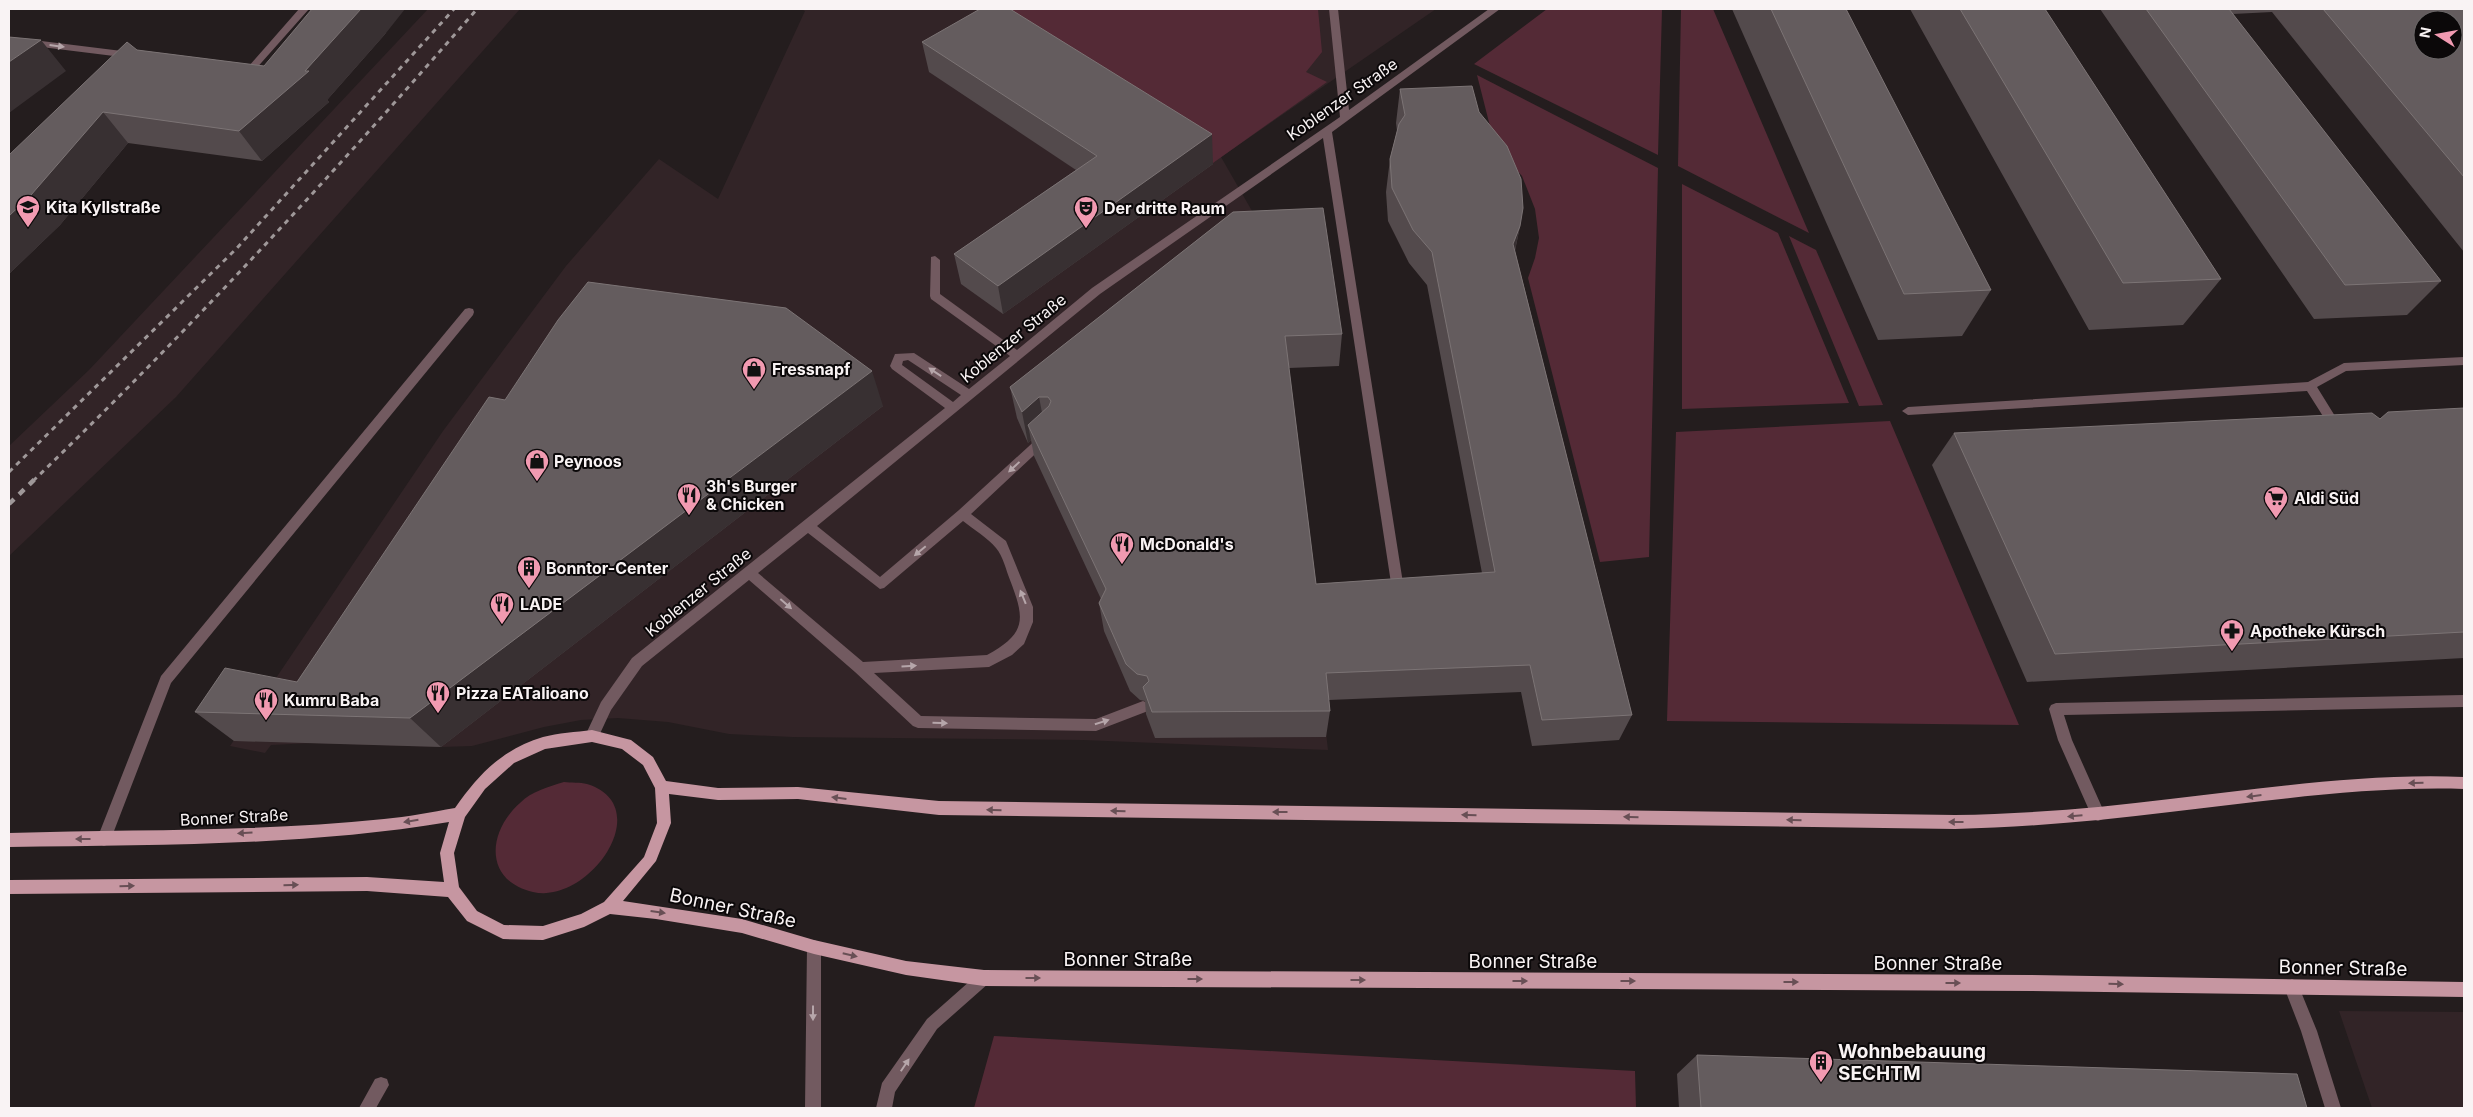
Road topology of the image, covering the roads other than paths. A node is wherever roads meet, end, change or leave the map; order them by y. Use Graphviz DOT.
graph roads {
  1 [pos="304,9"];
  2 [pos="1332,9"];
  3 [pos="1495,9"];
  4 [pos="9,40"];
  5 [pos="144,57"];
  6 [pos="230,68"];
  7 [pos="1345,118"];
  8 [pos="1327,130"];
  9 [pos="935,260"];
  10 [pos="469,312"];
  11 [pos="1018,356"];
  12 [pos="2464,362"];
  13 [pos="2310,386"];
  14 [pos="969,395"];
  15 [pos="953,408"];
  16 [pos="1908,411"];
  17 [pos="1049,433"];
  18 [pos="2341,436"];
  19 [pos="963,514"];
  20 [pos="808,526"];
  21 [pos="749,572"];
  22 [pos="1396,583"];
  23 [pos="860,668"];
  24 [pos="2464,701"];
  25 [pos="1143,707"];
  26 [pos="592,736"];
  27 [pos="2464,783"];
  28 [pos="662,787"];
  29 [pos="459,814"];
  30 [pos="2098,814"];
  31 [pos="104,839"];
  32 [pos="9,840"];
  33 [pos="9,888"];
  34 [pos="452,890"];
  35 [pos="609,907"];
  36 [pos="814,947"];
  37 [pos="984,978"];
  38 [pos="2292,987"];
  39 [pos="2464,990"];
  40 [pos="381,1085"];
  41 [pos="367,1108"];
  42 [pos="813,1108"];
  43 [pos="884,1108"];
  44 [pos="2333,1108"];
  1 -- 6 [label="street"];
  2 -- 7 [label="street"];
  3 -- 7 [label="street, Koblenzer Straße"];
  4 -- 5 [label="street, one-way"];
  7 -- 8 [label="street, Koblenzer Straße"];
  8 -- 11 [label="street, Koblenzer Straße"];
  8 -- 22 [label="street"];
  9 -- 11 [label="street"];
  10 -- 31 [label="street"];
  11 -- 14 [label="street, Koblenzer Straße"];
  12 -- 13 [label="street"];
  13 -- 16 [label="street"];
  13 -- 18 [label="street"];
  14 -- 15 [label="street, Koblenzer Straße"];
  14 -- 15 [label="street, one-way"];
  15 -- 20 [label="street, Koblenzer Straße"];
  17 -- 19 [label="street, one-way"];
  19 -- 20 [label="street, one-way"];
  23 -- 19 [label="street, one-way"];
  20 -- 21 [label="street, Koblenzer Straße"];
  21 -- 23 [label="street, one-way"];
  21 -- 26 [label="street, Koblenzer Straße"];
  23 -- 25 [label="street, one-way"];
  24 -- 30 [label="street"];
  26 -- 28 [label="main road"];
  26 -- 29 [label="main road"];
  27 -- 30 [label="main road, one-way"];
  30 -- 28 [label="main road, one-way"];
  28 -- 35 [label="main road"];
  29 -- 31 [label="main road, Bonner Straße, one-way"];
  29 -- 34 [label="main road"];
  31 -- 32 [label="main road, Bonner Straße, one-way"];
  33 -- 34 [label="main road, one-way"];
  34 -- 35 [label="main road"];
  35 -- 36 [label="main road, Bonner Straße, one-way"];
  36 -- 37 [label="main road, Bonner Straße, one-way"];
  36 -- 42 [label="street, one-way"];
  37 -- 38 [label="main road, Bonner Straße, one-way"];
  43 -- 37 [label="street, one-way"];
  38 -- 39 [label="main road, Bonner Straße"];
  38 -- 44 [label="street"];
  40 -- 41 [label="street"];
}
